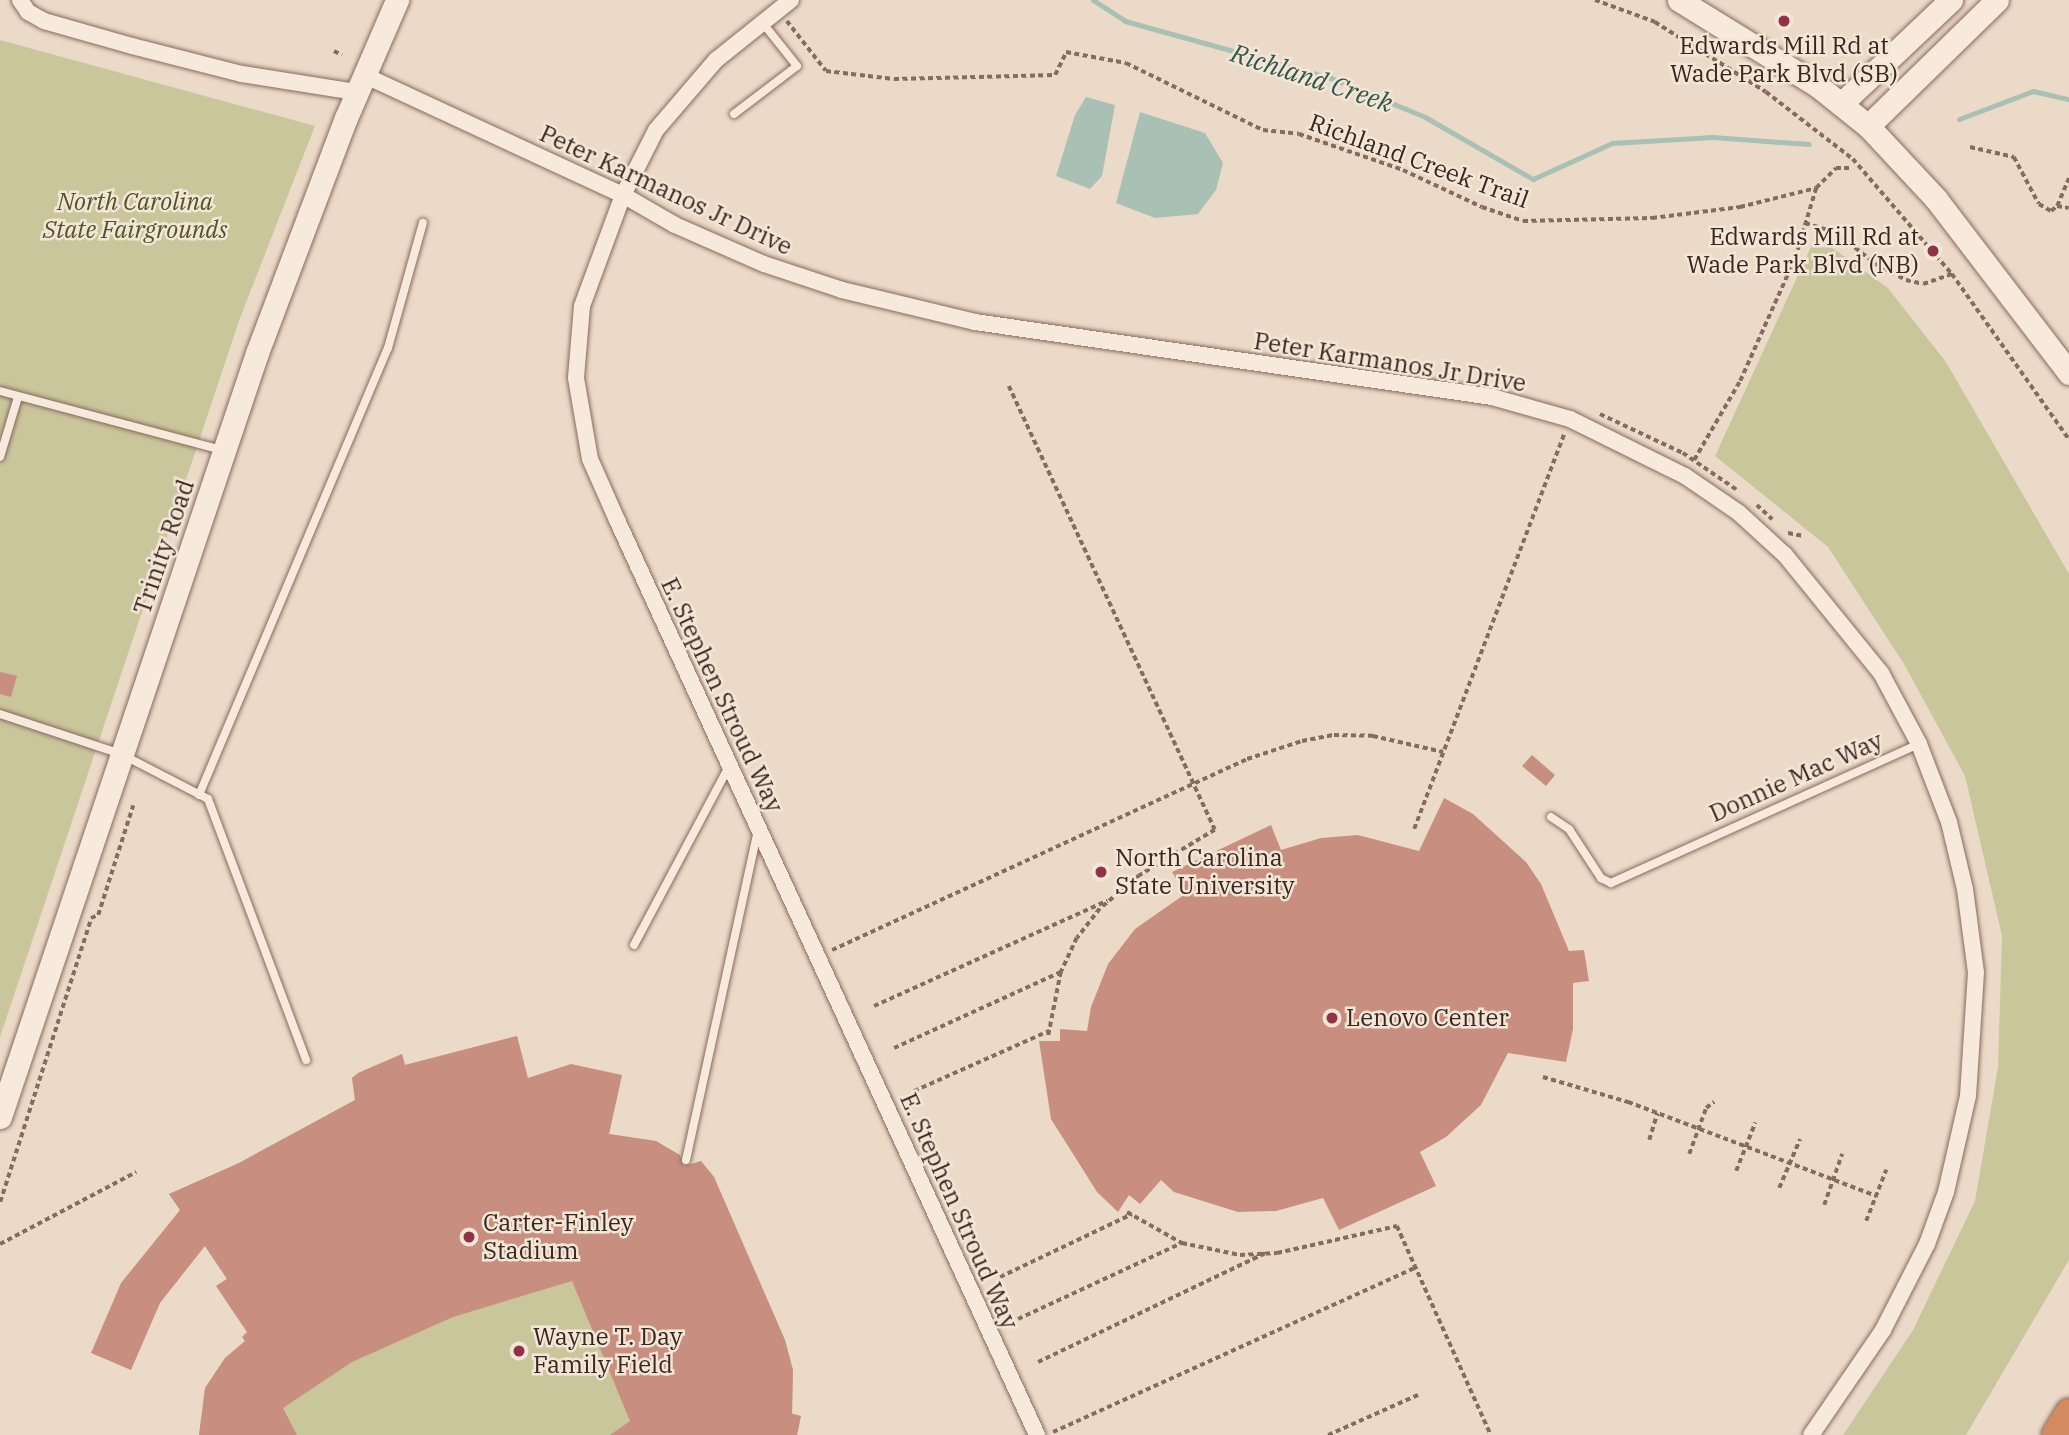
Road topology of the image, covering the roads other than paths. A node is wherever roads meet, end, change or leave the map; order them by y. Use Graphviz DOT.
graph roads {
  1 [pos="20,0"];
  2 [pos="397,0"];
  3 [pos="791,0"];
  4 [pos="1679,0"];
  5 [pos="1951,0"];
  6 [pos="1997,0"];
  7 [pos="762,22"];
  8 [pos="360,83"];
  9 [pos="1842,103"];
  10 [pos="734,114"];
  11 [pos="1868,126"];
  12 [pos="623,195"];
  13 [pos="423,223"];
  14 [pos="2069,373"];
  15 [pos="0,391"];
  16 [pos="19,397"];
  17 [pos="224,451"];
  18 [pos="0,457"];
  19 [pos="0,713"];
  20 [pos="1919,744"];
  21 [pos="121,754"];
  22 [pos="729,766"];
  23 [pos="199,795"];
  24 [pos="1550,817"];
  25 [pos="759,829"];
  26 [pos="634,945"];
  27 [pos="306,1060"];
  28 [pos="0,1117"];
  29 [pos="686,1160"];
  30 [pos="2069,1413"];
  31 [pos="1037,1435"];
  32 [pos="1811,1435"];
  33 [pos="2056,1435"];
  1 -- 8 [label="street, Peter Karmanos Jr Drive"];
  2 -- 8 [label="main road, Trinity Road"];
  3 -- 7 [label="street, E. Stephen Stroud Way"];
  4 -- 9 [label="main road"];
  5 -- 9 [label="main road"];
  6 -- 11 [label="main road"];
  7 -- 10 [label="lane"];
  7 -- 12 [label="street, E. Stephen Stroud Way"];
  8 -- 12 [label="street, Peter Karmanos Jr Drive"];
  8 -- 17 [label="main road, Trinity Road"];
  9 -- 11 [label="main road"];
  11 -- 14 [label="main road"];
  12 -- 20 [label="street, Peter Karmanos Jr Drive"];
  12 -- 22 [label="street, E. Stephen Stroud Way"];
  13 -- 23 [label="lane"];
  15 -- 16 [label="lane"];
  16 -- 17 [label="lane"];
  16 -- 18 [label="lane"];
  17 -- 21 [label="main road, Trinity Road"];
  19 -- 21 [label="lane"];
  20 -- 24 [label="lane, Donnie Mac Way"];
  20 -- 32 [label="street, Peter Karmanos Jr Drive"];
  21 -- 23 [label="lane"];
  21 -- 28 [label="main road, Trinity Road"];
  22 -- 25 [label="street, E. Stephen Stroud Way"];
  22 -- 26 [label="lane"];
  23 -- 27 [label="lane"];
  25 -- 29 [label="lane"];
  25 -- 31 [label="street, E. Stephen Stroud Way"];
  30 -- 33 [label="highway"];
}
